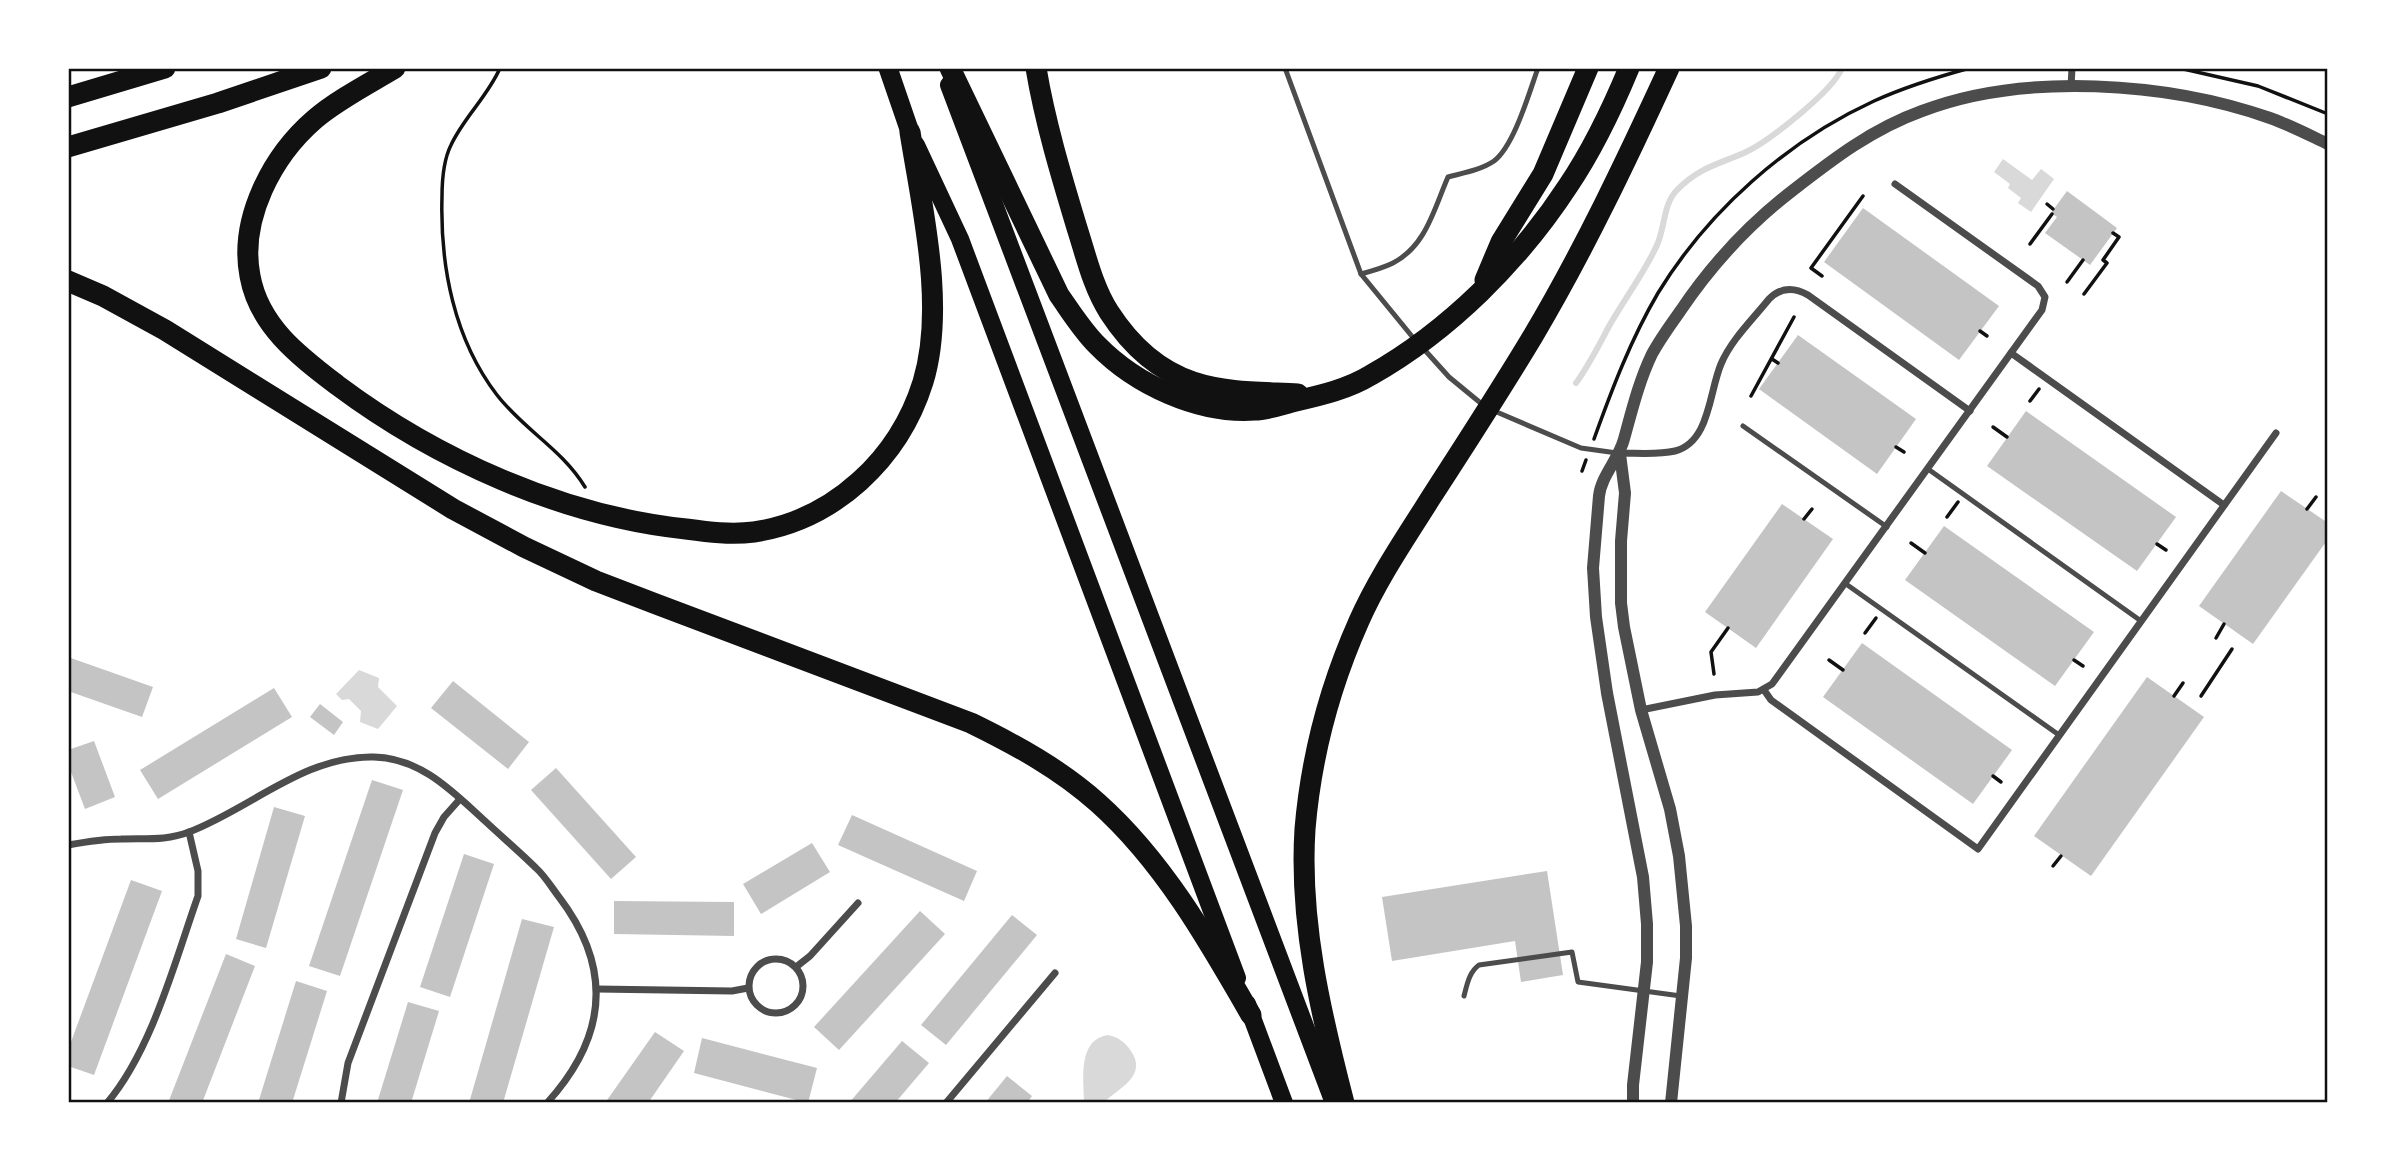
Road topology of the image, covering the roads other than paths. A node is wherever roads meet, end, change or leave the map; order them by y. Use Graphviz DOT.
graph roads {
  1 [pos="164,68"];
  2 [pos="321,68"];
  3 [pos="395,68"];
  4 [pos="888,68"];
  5 [pos="942,68"];
  6 [pos="950,68"];
  7 [pos="1036,68"];
  8 [pos="1285,68"];
  9 [pos="1538,68"];
  10 [pos="1588,68"];
  11 [pos="1629,68"];
  12 [pos="1669,68"];
  13 [pos="2072,68"];
  14 [pos="2071,87"];
  15 [pos="68,97"];
  16 [pos="910,132"];
  17 [pos="2328,144"];
  18 [pos="68,147"];
  19 [pos="1895,184"];
  20 [pos="1361,274"];
  21 [pos="68,281"];
  22 [pos="1480,291"];
  23 [pos="2011,353"];
  24 [pos="1321,396"];
  25 [pos="1970,411"];
  26 [pos="1743,426"];
  27 [pos="2276,433"];
  28 [pos="1620,453"];
  29 [pos="1928,469"];
  30 [pos="2224,505"];
  31 [pos="1887,527"];
  32 [pos="1846,584"];
  33 [pos="2141,621"];
  34 [pos="1764,690"];
  35 [pos="1641,710"];
  36 [pos="2060,735"];
  37 [pos="460,799"];
  38 [pos="189,832"];
  39 [pos="68,845"];
  40 [pos="858,903"];
  41 [pos="796,967"];
  42 [pos="1055,973"];
  43 [pos="748,988"];
  44 [pos="597,989"];
  45 [pos="1643,992"];
  46 [pos="1464,996"];
  47 [pos="1681,996"];
  48 [pos="1251,1015"];
  49 [pos="107,1103"];
  50 [pos="341,1103"];
  51 [pos="547,1103"];
  52 [pos="946,1103"];
  53 [pos="1284,1103"];
  54 [pos="1334,1103"];
  55 [pos="1344,1103"];
  56 [pos="1633,1103"];
  57 [pos="1671,1103"];
  1 -- 15 [label="highway"];
  2 -- 18 [label="highway"];
  3 -- 16 [label="highway"];
  4 -- 16 [label="highway"];
  5 -- 54 [label="main road"];
  6 -- 24 [label="highway"];
  7 -- 24 [label="highway"];
  8 -- 20 [label="lane"];
  9 -- 20 [label="lane"];
  10 -- 22 [label="highway"];
  11 -- 22 [label="highway"];
  12 -- 55 [label="highway"];
  13 -- 14 [label="street"];
  14 -- 17 [label="street"];
  14 -- 28 [label="street"];
  16 -- 48 [label="main road"];
  19 -- 23 [label="street"];
  20 -- 28 [label="lane"];
  21 -- 48 [label="highway"];
  22 -- 24 [label="highway"];
  23 -- 25 [label="street"];
  23 -- 30 [label="street"];
  25 -- 28 [label="street"];
  25 -- 29 [label="street"];
  26 -- 31 [label="lane"];
  27 -- 30 [label="street"];
  28 -- 35 [label="street"];
  28 -- 45 [label="street"];
  29 -- 31 [label="street"];
  29 -- 33 [label="lane"];
  30 -- 33 [label="street"];
  31 -- 32 [label="street"];
  32 -- 34 [label="street"];
  32 -- 36 [label="lane"];
  33 -- 36 [label="street"];
  34 -- 35 [label="street"];
  34 -- 36 [label="street"];
  35 -- 47 [label="street"];
  37 -- 38 [label="street"];
  37 -- 44 [label="street"];
  37 -- 50 [label="street"];
  38 -- 39 [label="street"];
  38 -- 49 [label="street"];
  40 -- 41 [label="street"];
  41 -- 43 [label="street"];
  41 -- 43 [label="street"];
  42 -- 52 [label="street"];
  43 -- 44 [label="street"];
  44 -- 51 [label="street"];
  45 -- 46 [label="lane"];
  45 -- 47 [label="lane"];
  45 -- 56 [label="street"];
  47 -- 57 [label="street"];
  48 -- 53 [label="main road"];
}
